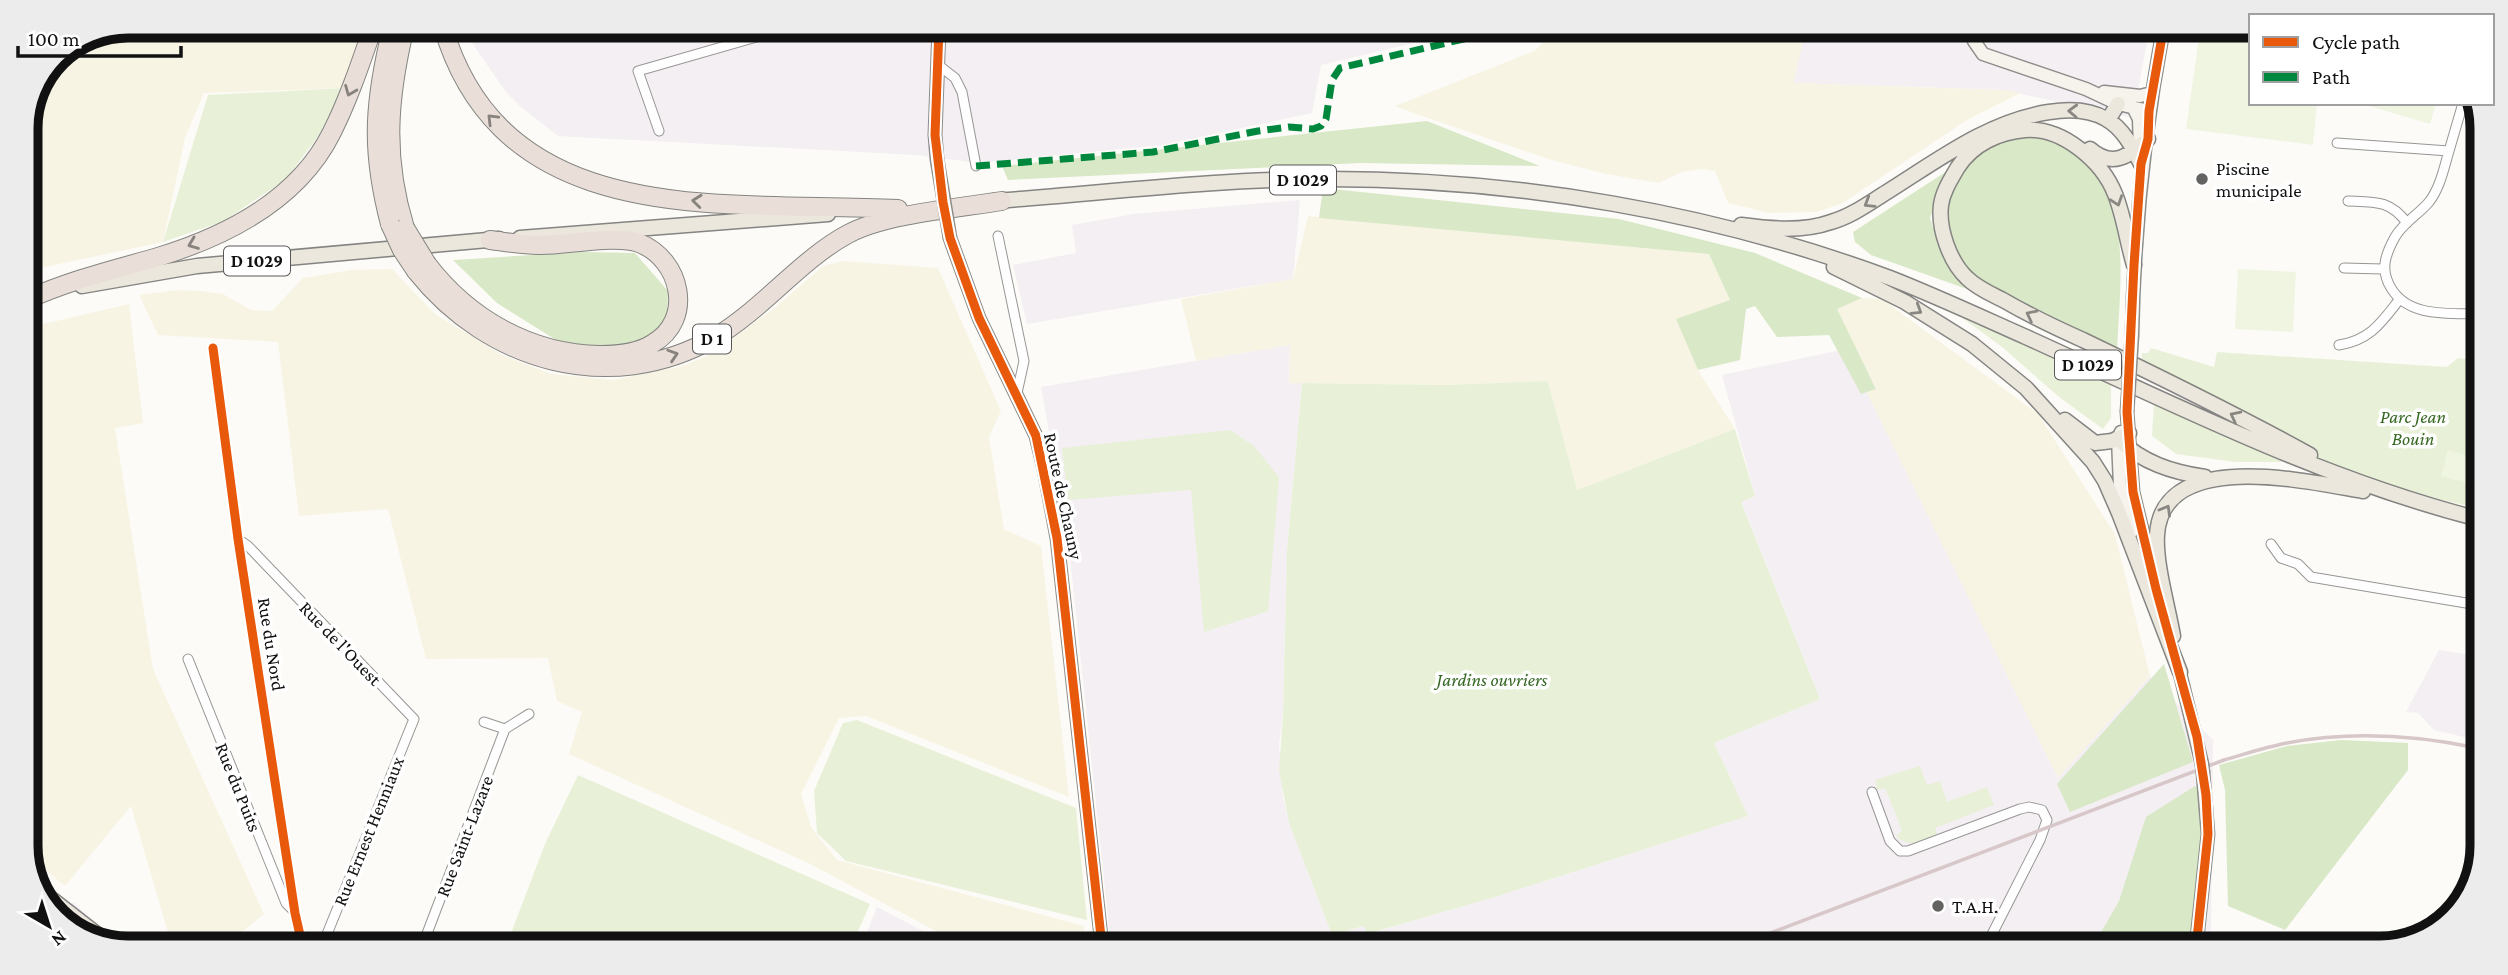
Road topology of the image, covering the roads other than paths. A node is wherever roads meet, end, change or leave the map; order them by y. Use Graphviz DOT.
graph roads {
  1 [pos="369,38"];
  2 [pos="391,38"];
  3 [pos="403,38"];
  4 [pos="446,38"];
  5 [pos="753,38"];
  6 [pos="938,38"];
  7 [pos="1973,38"];
  8 [pos="2162,38"];
  9 [pos="937,64"];
  10 [pos="2086,89"];
  11 [pos="2152,93"];
  12 [pos="2126,105"];
  13 [pos="2462,105"];
  14 [pos="2149,111"];
  15 [pos="2108,120"];
  16 [pos="659,131"];
  17 [pos="2052,134"];
  18 [pos="2337,143"];
  19 [pos="2140,145"];
  20 [pos="2449,151"];
  21 [pos="2141,164"];
  22 [pos="976,166"];
  23 [pos="1002,201"];
  24 [pos="2348,201"];
  25 [pos="898,209"];
  26 [pos="1694,220"];
  27 [pos="2407,223"];
  28 [pos="398,226"];
  29 [pos="998,236"];
  30 [pos="490,240"];
  31 [pos="1792,246"];
  32 [pos="2134,265"];
  33 [pos="422,268"];
  34 [pos="2344,268"];
  35 [pos="2384,269"];
  36 [pos="38,295"];
  37 [pos="38,298"];
  38 [pos="2399,300"];
  39 [pos="2469,314"];
  40 [pos="2340,345"];
  41 [pos="213,348"];
  42 [pos="2026,388"];
  43 [pos="1017,393"];
  44 [pos="2124,436"];
  45 [pos="2130,450"];
  46 [pos="2217,479"];
  47 [pos="2360,484"];
  48 [pos="2400,497"];
  49 [pos="2470,516"];
  50 [pos="238,539"];
  51 [pos="2271,544"];
  52 [pos="2156,589"];
  53 [pos="2470,604"];
  54 [pos="188,659"];
  55 [pos="2180,672"];
  56 [pos="529,714"];
  57 [pos="414,719"];
  58 [pos="484,722"];
  59 [pos="505,729"];
  60 [pos="1872,792"];
  61 [pos="64,908"];
  62 [pos="295,912"];
  63 [pos="84,924"];
  64 [pos="300,936"];
  65 [pos="326,936"];
  66 [pos="426,936"];
  67 [pos="1101,936"];
  68 [pos="1991,936"];
  69 [pos="2197,936"];
  1 -- 36 [label="highway, one-way"];
  2 -- 28 [label="highway, D 1"];
  3 -- 28 [label="highway, D 1"];
  25 -- 4 [label="highway, one-way"];
  5 -- 16 [label="street"];
  6 -- 9 [label="street, Route de Chauny"];
  7 -- 10 [label="street"];
  8 -- 11 [label="street"];
  9 -- 22 [label="street"];
  9 -- 43 [label="street, Route de Chauny, bridge"];
  10 -- 11 [label="street"];
  10 -- 12 [label="street"];
  11 -- 14 [label="street"];
  12 -- 14 [label="street"];
  12 -- 15 [label="main road"];
  12 -- 19 [label="street"];
  13 -- 20 [label="street"];
  14 -- 19 [label="street"];
  15 -- 19 [label="main road"];
  15 -- 26 [label="main road, one-way"];
  17 -- 19 [label="main road"];
  17 -- 32 [label="main road, one-way"];
  47 -- 17 [label="main road, one-way"];
  18 -- 20 [label="street"];
  19 -- 21 [label="main road"];
  20 -- 27 [label="street"];
  21 -- 32 [label="street"];
  23 -- 25 [label="main road, D 1029"];
  23 -- 26 [label="main road, D 1029"];
  33 -- 23 [label="highway, D 1, one-way"];
  24 -- 27 [label="street"];
  25 -- 30 [label="main road, D 1029"];
  26 -- 31 [label="main road, D 1029"];
  27 -- 35 [label="street"];
  28 -- 33 [label="highway, D 1, bridge"];
  29 -- 43 [label="street"];
  30 -- 33 [label="highway, D 1"];
  30 -- 37 [label="main road, D 1029"];
  31 -- 42 [label="main road, one-way"];
  31 -- 47 [label="main road, D 1029"];
  32 -- 44 [label="street, bridge"];
  34 -- 35 [label="street"];
  35 -- 38 [label="street"];
  38 -- 39 [label="street"];
  38 -- 40 [label="street"];
  41 -- 50 [label="street, Rue du Nord"];
  42 -- 44 [label="main road"];
  42 -- 55 [label="main road"];
  43 -- 67 [label="street, Route de Chauny"];
  44 -- 45 [label="main road"];
  44 -- 52 [label="street"];
  45 -- 46 [label="main road"];
  45 -- 52 [label="street"];
  46 -- 48 [label="main road"];
  55 -- 46 [label="main road, one-way"];
  47 -- 48 [label="main road, D 1029"];
  48 -- 49 [label="main road, D 1029"];
  50 -- 57 [label="street, Rue de l'Ouest"];
  50 -- 62 [label="street, Rue du Nord"];
  51 -- 53 [label="street"];
  52 -- 55 [label="street"];
  54 -- 62 [label="street, Rue du Puits"];
  55 -- 69 [label="street"];
  56 -- 59 [label="street"];
  57 -- 65 [label="street, Rue Ernest Henniaux"];
  58 -- 59 [label="street"];
  59 -- 66 [label="street, Rue Saint-Lazare"];
  60 -- 68 [label="street"];
  61 -- 63 [label="main road"];
  62 -- 64 [label="street, Rue du Nord"];
}
